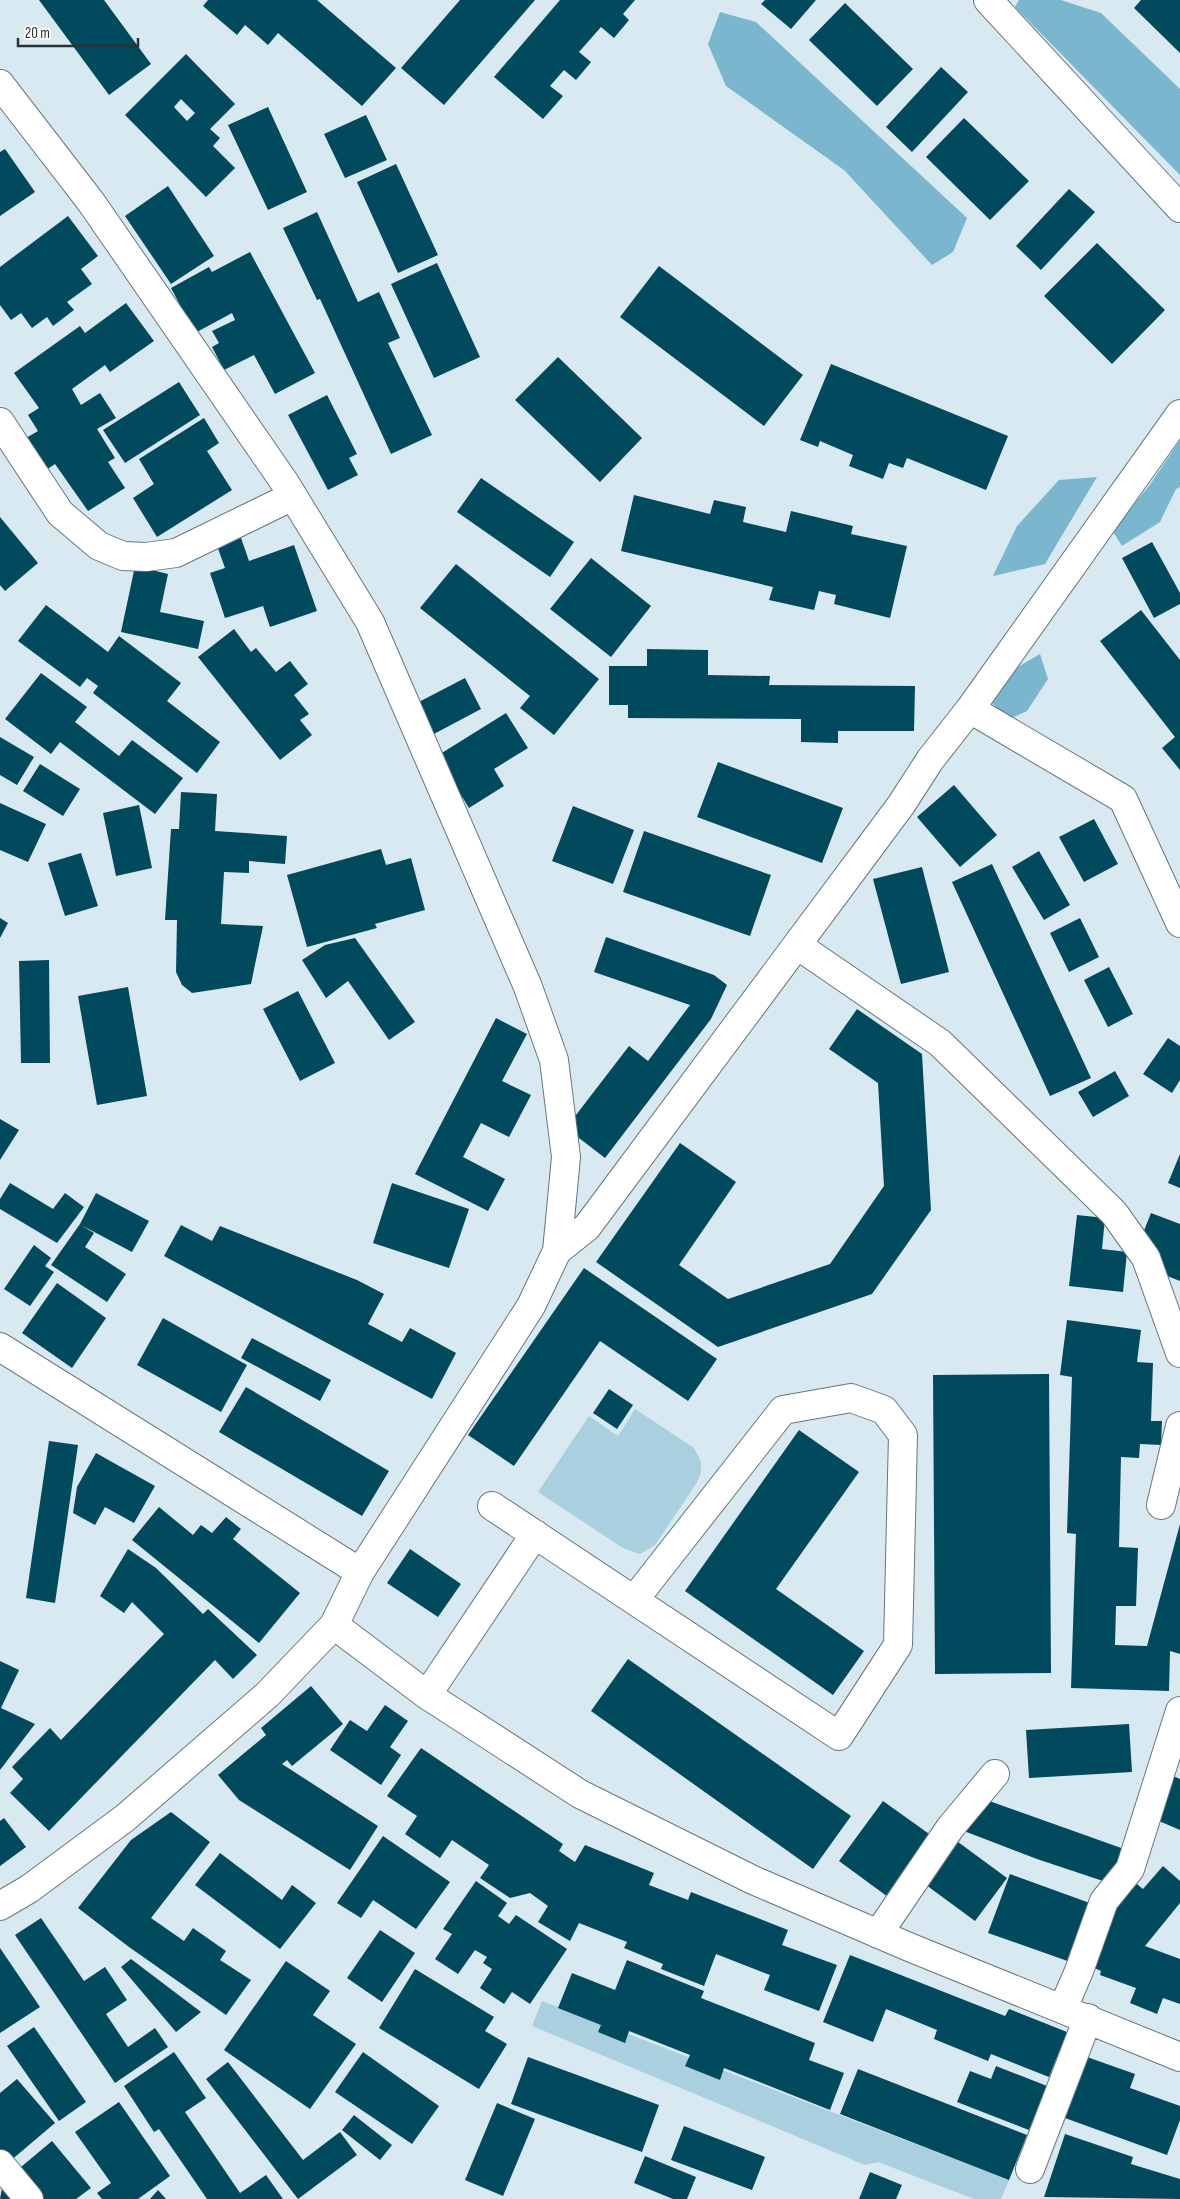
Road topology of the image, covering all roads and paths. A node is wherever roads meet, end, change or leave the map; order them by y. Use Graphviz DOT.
graph roads {
  1 [pos="988,0"];
  2 [pos="0,84"];
  3 [pos="1180,208"];
  4 [pos="1180,414"];
  5 [pos="0,422"];
  6 [pos="293,496"];
  7 [pos="965,715"];
  8 [pos="1180,923"];
  9 [pos="797,945"];
  10 [pos="557,1251"];
  11 [pos="0,1347"];
  12 [pos="1180,1353"];
  13 [pos="1180,1426"];
  14 [pos="1161,1505"];
  15 [pos="492,1506"];
  16 [pos="534,1534"];
  17 [pos="360,1572"];
  18 [pos="634,1600"];
  19 [pos="334,1624"];
  20 [pos="427,1695"];
  21 [pos="1180,1711"];
  22 [pos="995,1774"];
  23 [pos="0,1906"];
  24 [pos="878,1934"];
  25 [pos="1063,2008"];
  26 [pos="1088,2018"];
  27 [pos="1180,2058"];
  28 [pos="0,2164"];
  29 [pos="1030,2169"];
  30 [pos="29,2199"];
  1 -- 3 [label="street"];
  2 -- 6 [label="street"];
  4 -- 7 [label="street"];
  5 -- 6 [label="street"];
  6 -- 10 [label="street"];
  7 -- 8 [label="street"];
  7 -- 9 [label="street"];
  9 -- 10 [label="street"];
  9 -- 12 [label="street"];
  10 -- 17 [label="street"];
  11 -- 17 [label="street"];
  13 -- 14 [label="street"];
  15 -- 16 [label="street"];
  16 -- 18 [label="street"];
  16 -- 20 [label="street"];
  17 -- 19 [label="street"];
  18 -- 18 [label="street"];
  19 -- 20 [label="street"];
  19 -- 23 [label="street"];
  20 -- 24 [label="street"];
  21 -- 25 [label="street"];
  22 -- 24 [label="street"];
  24 -- 25 [label="street"];
  25 -- 26 [label="street"];
  26 -- 27 [label="street"];
  26 -- 29 [label="street"];
  28 -- 30 [label="street"];
}
